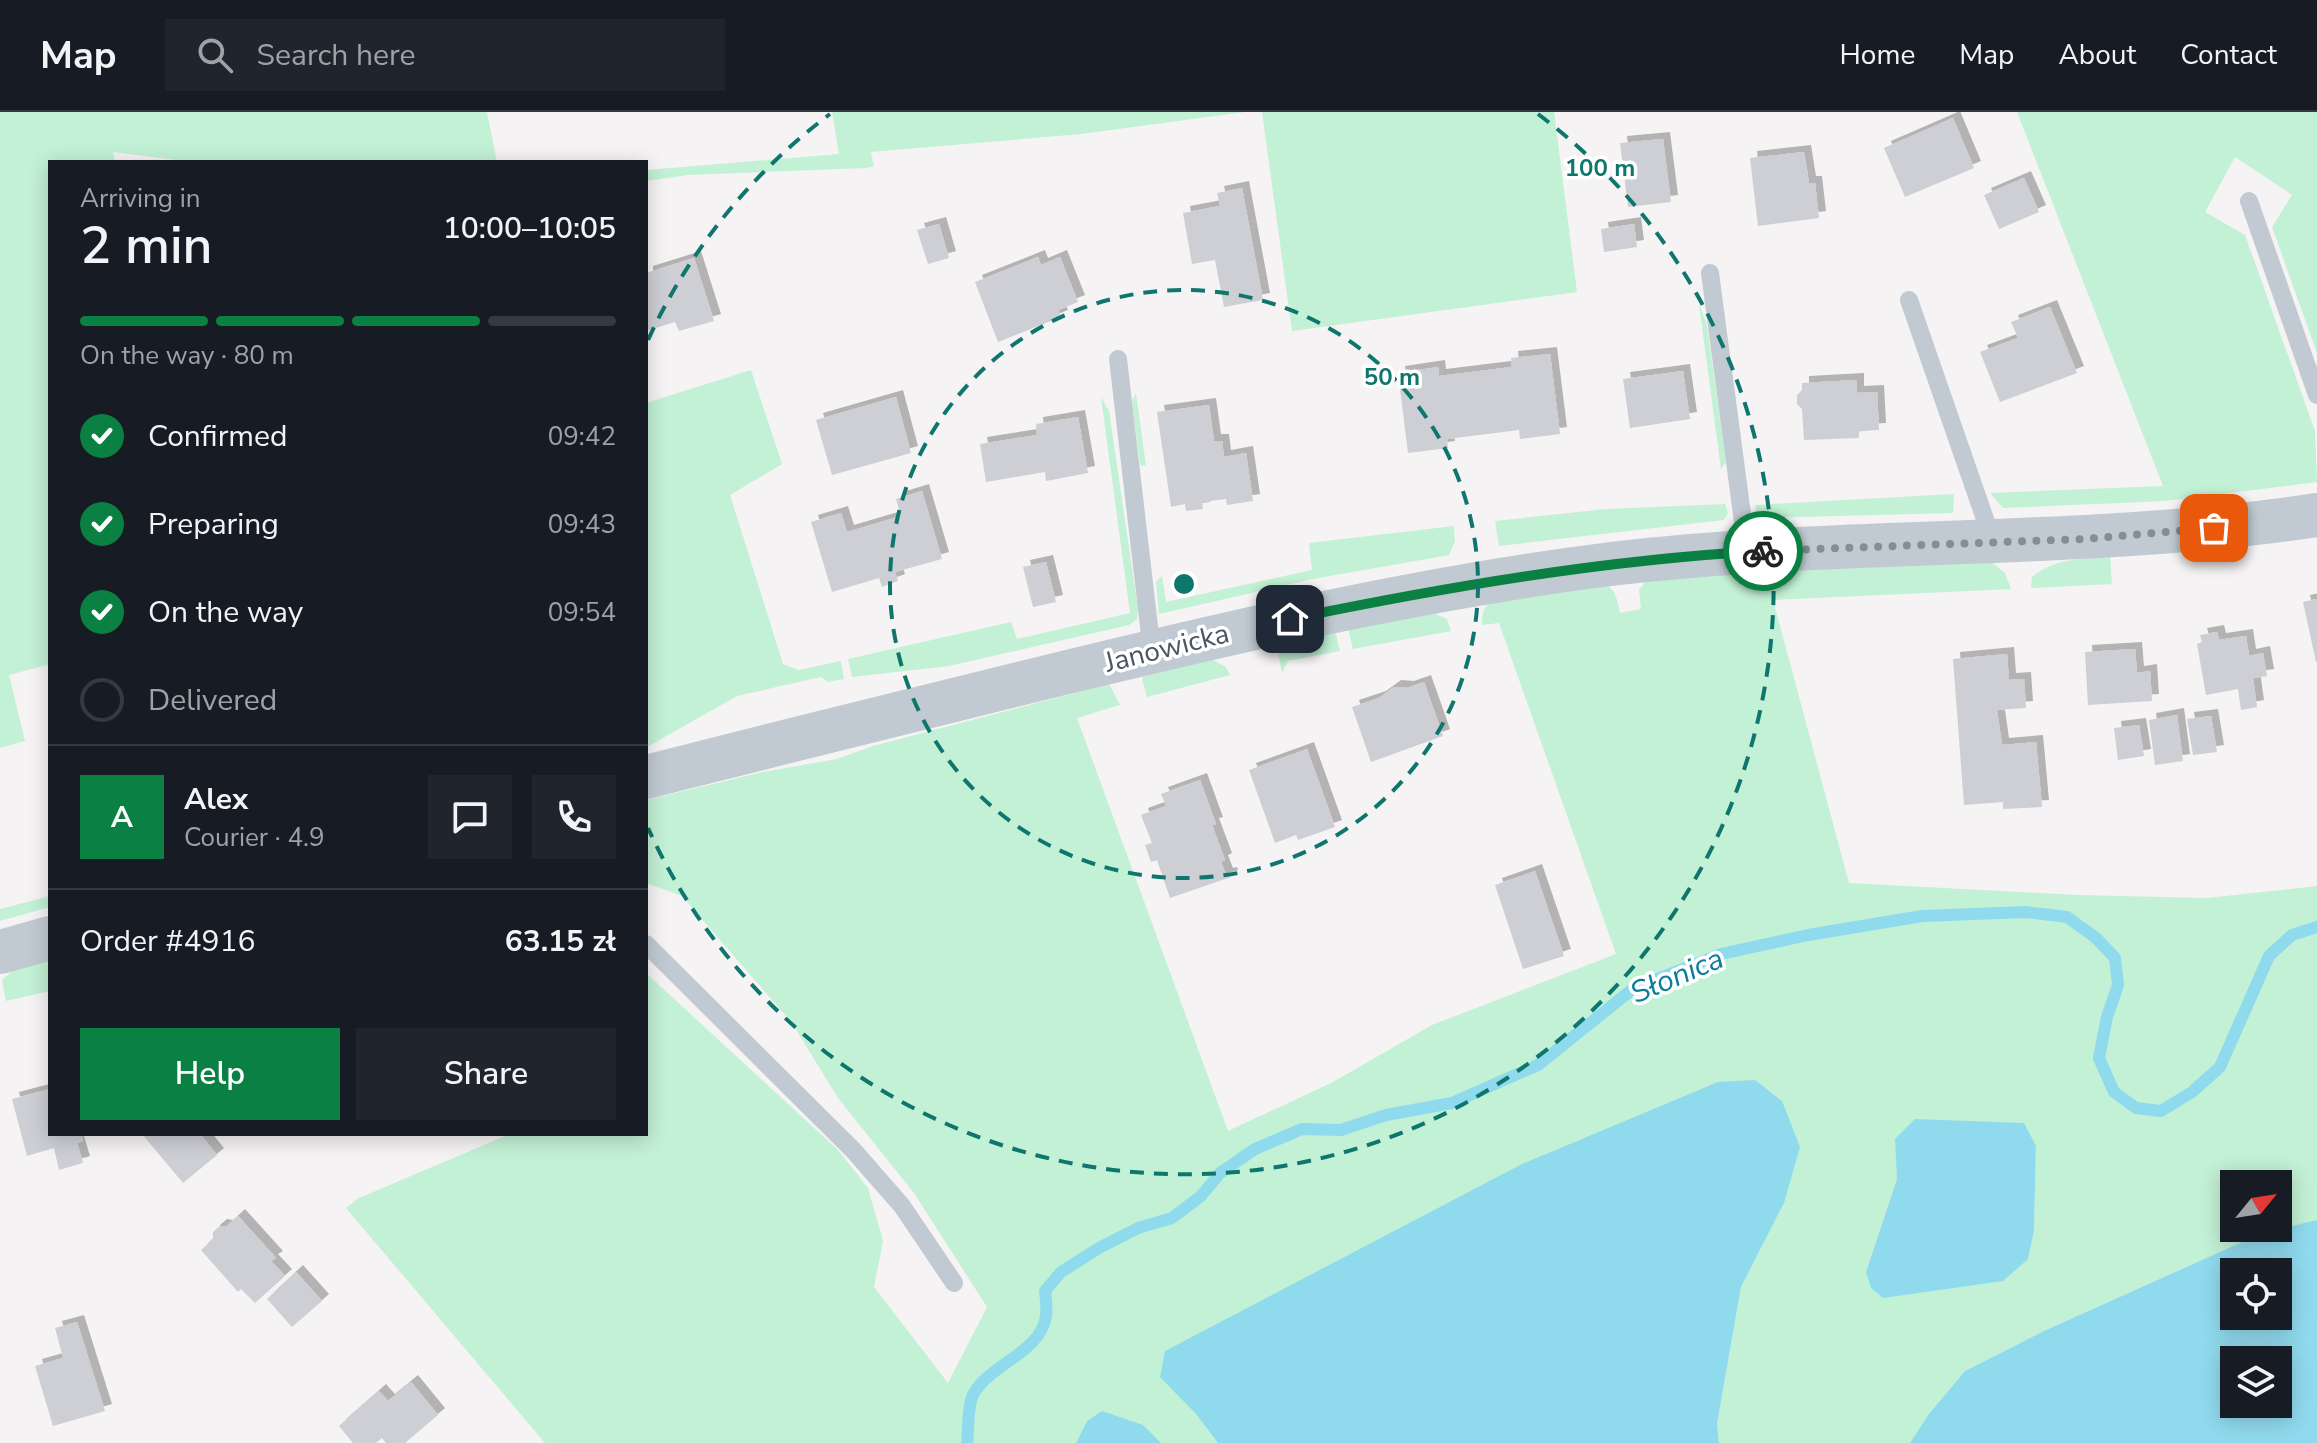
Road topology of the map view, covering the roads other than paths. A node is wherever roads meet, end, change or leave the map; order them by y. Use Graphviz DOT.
graph roads {
  1 [pos="2249,201"];
  2 [pos="1710,273"];
  3 [pos="1909,300"];
  4 [pos="1118,359"];
  5 [pos="2317,395"];
  6 [pos="2317,515"];
  7 [pos="1993,542"];
  8 [pos="1747,552"];
  9 [pos="1152,652"];
  10 [pos="648,777"];
  11 [pos="48,939"];
  12 [pos="648,946"];
  13 [pos="0,952"];
  14 [pos="954,1283"];
  1 -- 5 [label="lane"];
  2 -- 8 [label="lane"];
  3 -- 7 [label="lane"];
  4 -- 9 [label="lane"];
  6 -- 7 [label="street, Janowicka"];
  7 -- 8 [label="street, Janowicka"];
  8 -- 9 [label="street, Janowicka"];
  9 -- 10 [label="street, Janowicka"];
  11 -- 13 [label="street"];
  12 -- 14 [label="lane"];
}
